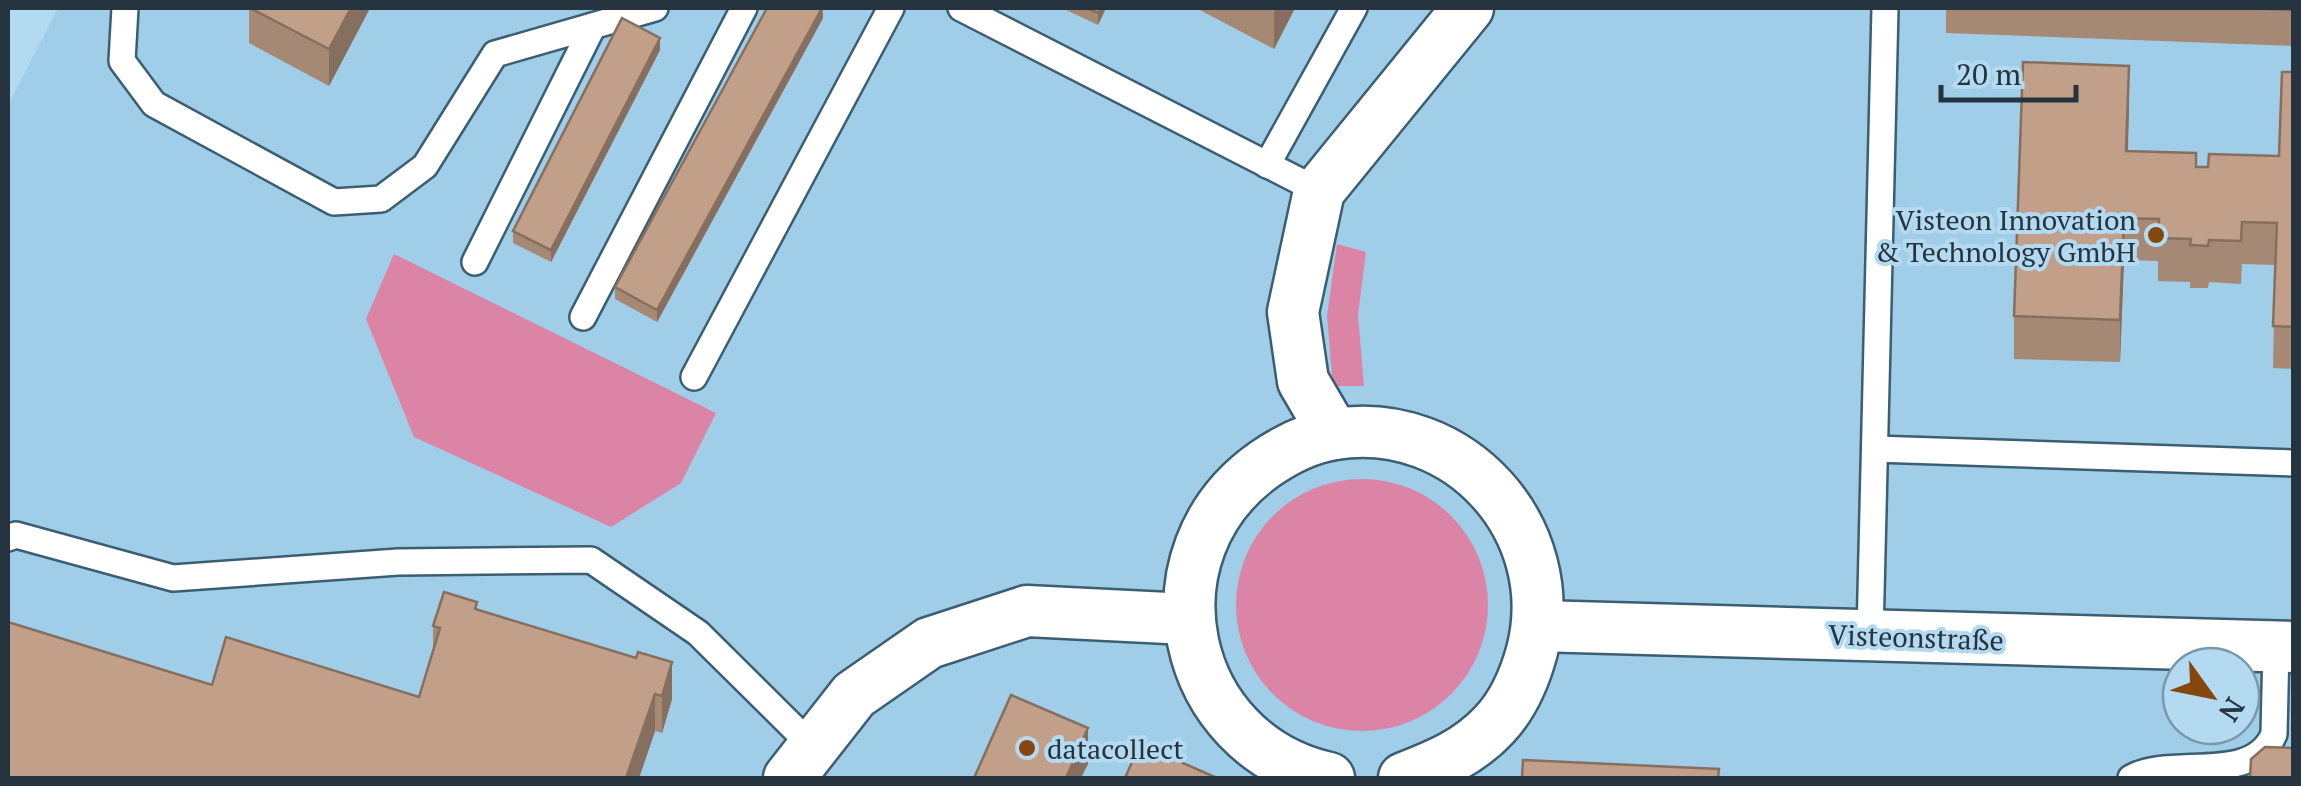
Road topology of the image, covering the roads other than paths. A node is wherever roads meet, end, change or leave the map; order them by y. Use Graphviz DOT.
graph roads {
  1 [pos="125,8"];
  2 [pos="656,8"];
  3 [pos="744,8"];
  4 [pos="891,8"];
  5 [pos="960,8"];
  6 [pos="1354,8"];
  7 [pos="1468,8"];
  8 [pos="1885,8"];
  9 [pos="593,26"];
  10 [pos="1267,164"];
  11 [pos="1318,191"];
  12 [pos="475,262"];
  13 [pos="583,317"];
  14 [pos="694,377"];
  15 [pos="1334,434"];
  16 [pos="1875,448"];
  17 [pos="2294,463"];
  18 [pos="8,538"];
  19 [pos="1188,618"];
  20 [pos="1538,626"];
  21 [pos="1870,636"];
  22 [pos="2285,647"];
  23 [pos="801,763"];
  24 [pos="2230,775"];
  25 [pos="1329,778"];
  26 [pos="1404,778"];
  27 [pos="2131,778"];
  1 -- 9 [label="lane"];
  2 -- 9 [label="lane"];
  3 -- 13 [label="lane"];
  4 -- 14 [label="lane"];
  5 -- 10 [label="lane"];
  6 -- 10 [label="lane"];
  7 -- 11 [label="street"];
  8 -- 16 [label="lane"];
  9 -- 12 [label="lane"];
  10 -- 11 [label="lane"];
  11 -- 15 [label="street"];
  15 -- 19 [label="street"];
  15 -- 20 [label="street"];
  16 -- 17 [label="lane"];
  16 -- 21 [label="lane"];
  18 -- 23 [label="lane"];
  19 -- 23 [label="street"];
  19 -- 25 [label="street"];
  20 -- 21 [label="street, Visteonstraße"];
  20 -- 26 [label="street"];
  21 -- 22 [label="street, Visteonstraße"];
  22 -- 24 [label="lane"];
  24 -- 27 [label="lane"];
}
